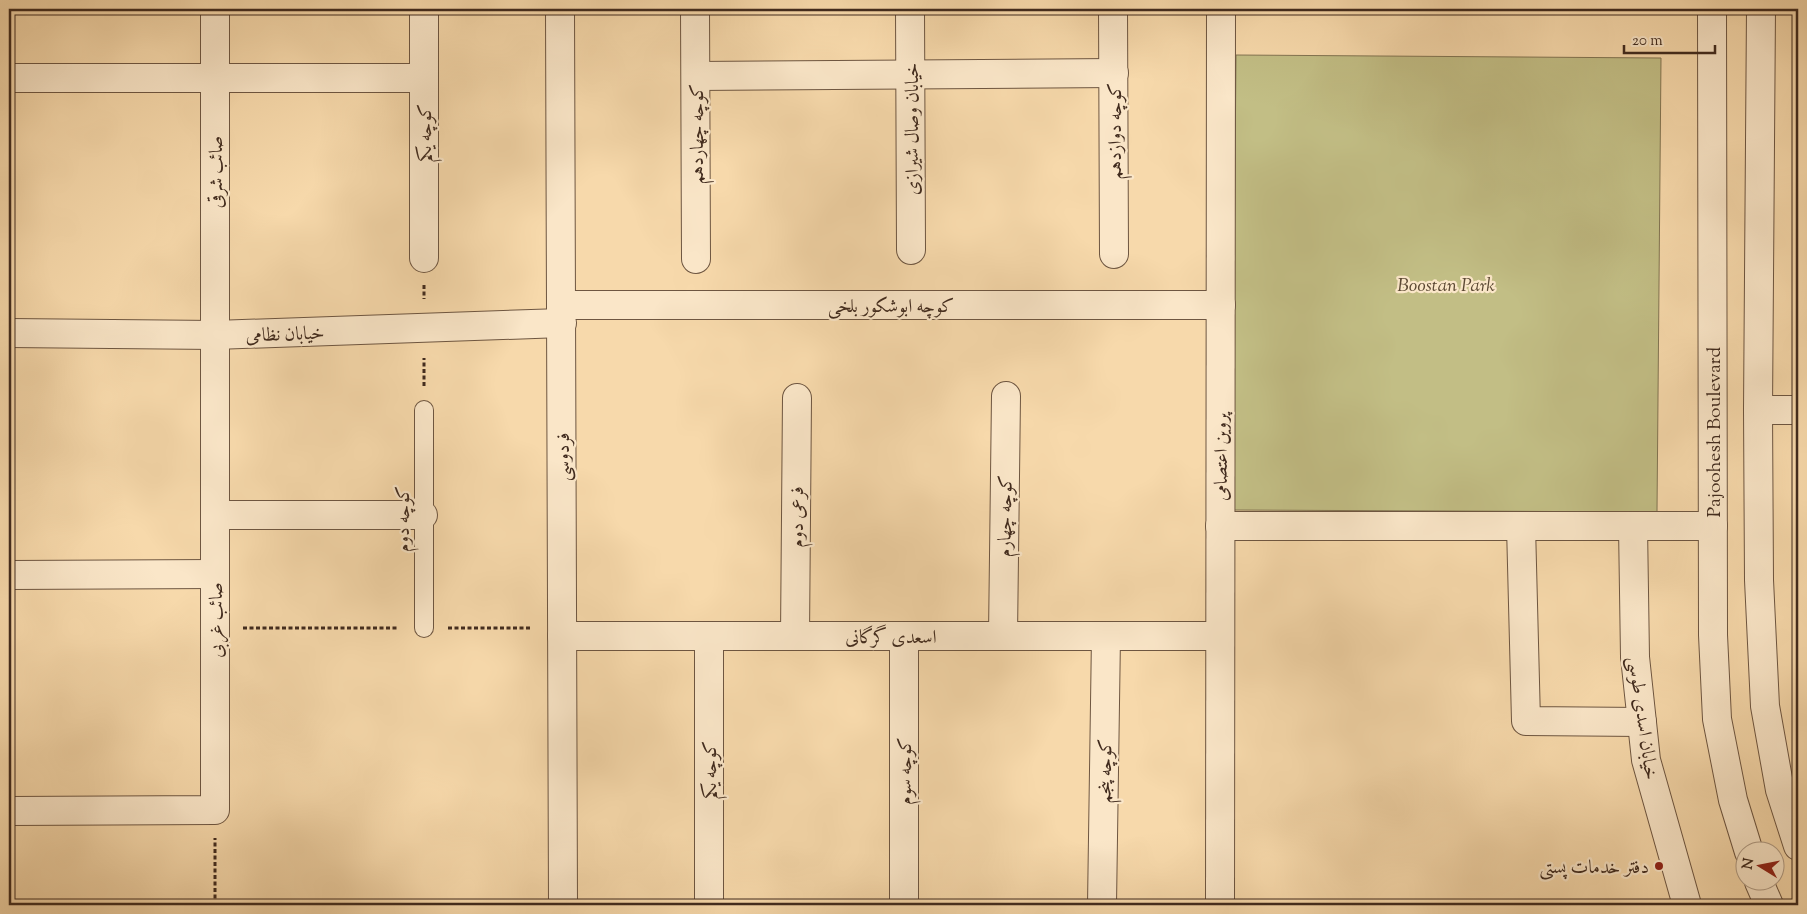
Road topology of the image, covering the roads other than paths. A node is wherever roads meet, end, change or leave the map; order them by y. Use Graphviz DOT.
graph roads {
  1 [pos="215,9"];
  2 [pos="424,9"];
  3 [pos="560,9"];
  4 [pos="696,9"];
  5 [pos="910,9"];
  6 [pos="1113,9"];
  7 [pos="1221,9"];
  8 [pos="1712,9"];
  9 [pos="1761,9"];
  10 [pos="1114,73"];
  11 [pos="910,74"];
  12 [pos="696,76"];
  13 [pos="9,78"];
  14 [pos="215,78"];
  15 [pos="424,78"];
  16 [pos="911,250"];
  17 [pos="1114,254"];
  18 [pos="424,258"];
  19 [pos="696,259"];
  20 [pos="1220,305"];
  21 [pos="562,314"];
  22 [pos="9,333"];
  23 [pos="215,335"];
  24 [pos="1006,396"];
  25 [pos="797,398"];
  26 [pos="424,410"];
  27 [pos="1758,410"];
  28 [pos="1798,410"];
  29 [pos="215,515"];
  30 [pos="424,515"];
  31 [pos="1220,526"];
  32 [pos="1521,526"];
  33 [pos="1633,526"];
  34 [pos="1713,526"];
  35 [pos="215,574"];
  36 [pos="9,575"];
  37 [pos="424,628"];
  38 [pos="562,632"];
  39 [pos="709,636"];
  40 [pos="795,636"];
  41 [pos="904,636"];
  42 [pos="1003,636"];
  43 [pos="1106,636"];
  44 [pos="1220,636"];
  45 [pos="1642,722"];
  46 [pos="9,811"];
  47 [pos="1746,842"];
  48 [pos="1798,846"];
  49 [pos="1763,892"];
  50 [pos="563,905"];
  51 [pos="709,905"];
  52 [pos="904,905"];
  53 [pos="1102,905"];
  54 [pos="1220,905"];
  55 [pos="1686,905"];
  56 [pos="1769,905"];
  1 -- 14 [label="street, صائب شرقی"];
  2 -- 15 [label="street, کوچه یکم"];
  3 -- 21 [label="street, فردوسی"];
  4 -- 12 [label="street, کوچه چهاردهم"];
  5 -- 11 [label="street, خیابان وصال شیرازی"];
  6 -- 10 [label="street, کوچه دوازدهم"];
  7 -- 20 [label="street, پروین اعتصامی"];
  8 -- 34 [label="street, Pajoohesh Boulevard"];
  9 -- 27 [label="street"];
  10 -- 11 [label="street"];
  10 -- 17 [label="street, کوچه دوازدهم"];
  11 -- 12 [label="street"];
  11 -- 16 [label="street, خیابان وصال شیرازی"];
  12 -- 19 [label="street, کوچه چهاردهم"];
  13 -- 14 [label="street"];
  14 -- 15 [label="street"];
  14 -- 23 [label="street, صائب شرقی"];
  15 -- 18 [label="street, کوچه یکم"];
  20 -- 21 [label="street, کوچه ابوشکور بلخی"];
  20 -- 31 [label="street, پروین اعتصامی"];
  21 -- 23 [label="street, خیابان نظامی"];
  21 -- 38 [label="street, فردوسی"];
  22 -- 23 [label="street, خیابان نظامی"];
  23 -- 29 [label="street, صائب غربی"];
  24 -- 42 [label="street, کوچه چهارم"];
  25 -- 40 [label="street, فرعی دوم"];
  26 -- 30 [label="lane, کوچه دوم"];
  27 -- 28 [label="street"];
  27 -- 48 [label="street"];
  29 -- 30 [label="street"];
  29 -- 35 [label="street, صائب غربی"];
  30 -- 37 [label="lane, کوچه دوم"];
  31 -- 32 [label="street"];
  31 -- 44 [label="street, پروین اعتصامی"];
  32 -- 33 [label="street"];
  32 -- 45 [label="street"];
  33 -- 34 [label="street"];
  33 -- 45 [label="street, خیابان اسدی طوسی"];
  34 -- 47 [label="street, Pajoohesh Boulevard"];
  35 -- 36 [label="street"];
  35 -- 46 [label="street, صائب غربی"];
  38 -- 39 [label="street, اسعدی گرگانی"];
  38 -- 50 [label="street, فردوسی"];
  39 -- 40 [label="street, اسعدی گرگانی"];
  39 -- 51 [label="street, کوچه یکم"];
  40 -- 41 [label="street, اسعدی گرگانی"];
  41 -- 42 [label="street, اسعدی گرگانی"];
  41 -- 52 [label="street, کوچه سوم"];
  42 -- 43 [label="street, اسعدی گرگانی"];
  43 -- 44 [label="street, اسعدی گرگانی"];
  43 -- 53 [label="street, کوچه پنجم"];
  44 -- 54 [label="street, پروین اعتصامی"];
  45 -- 55 [label="street, خیابان اسدی طوسی"];
  49 -- 56 [label="street"];
}
